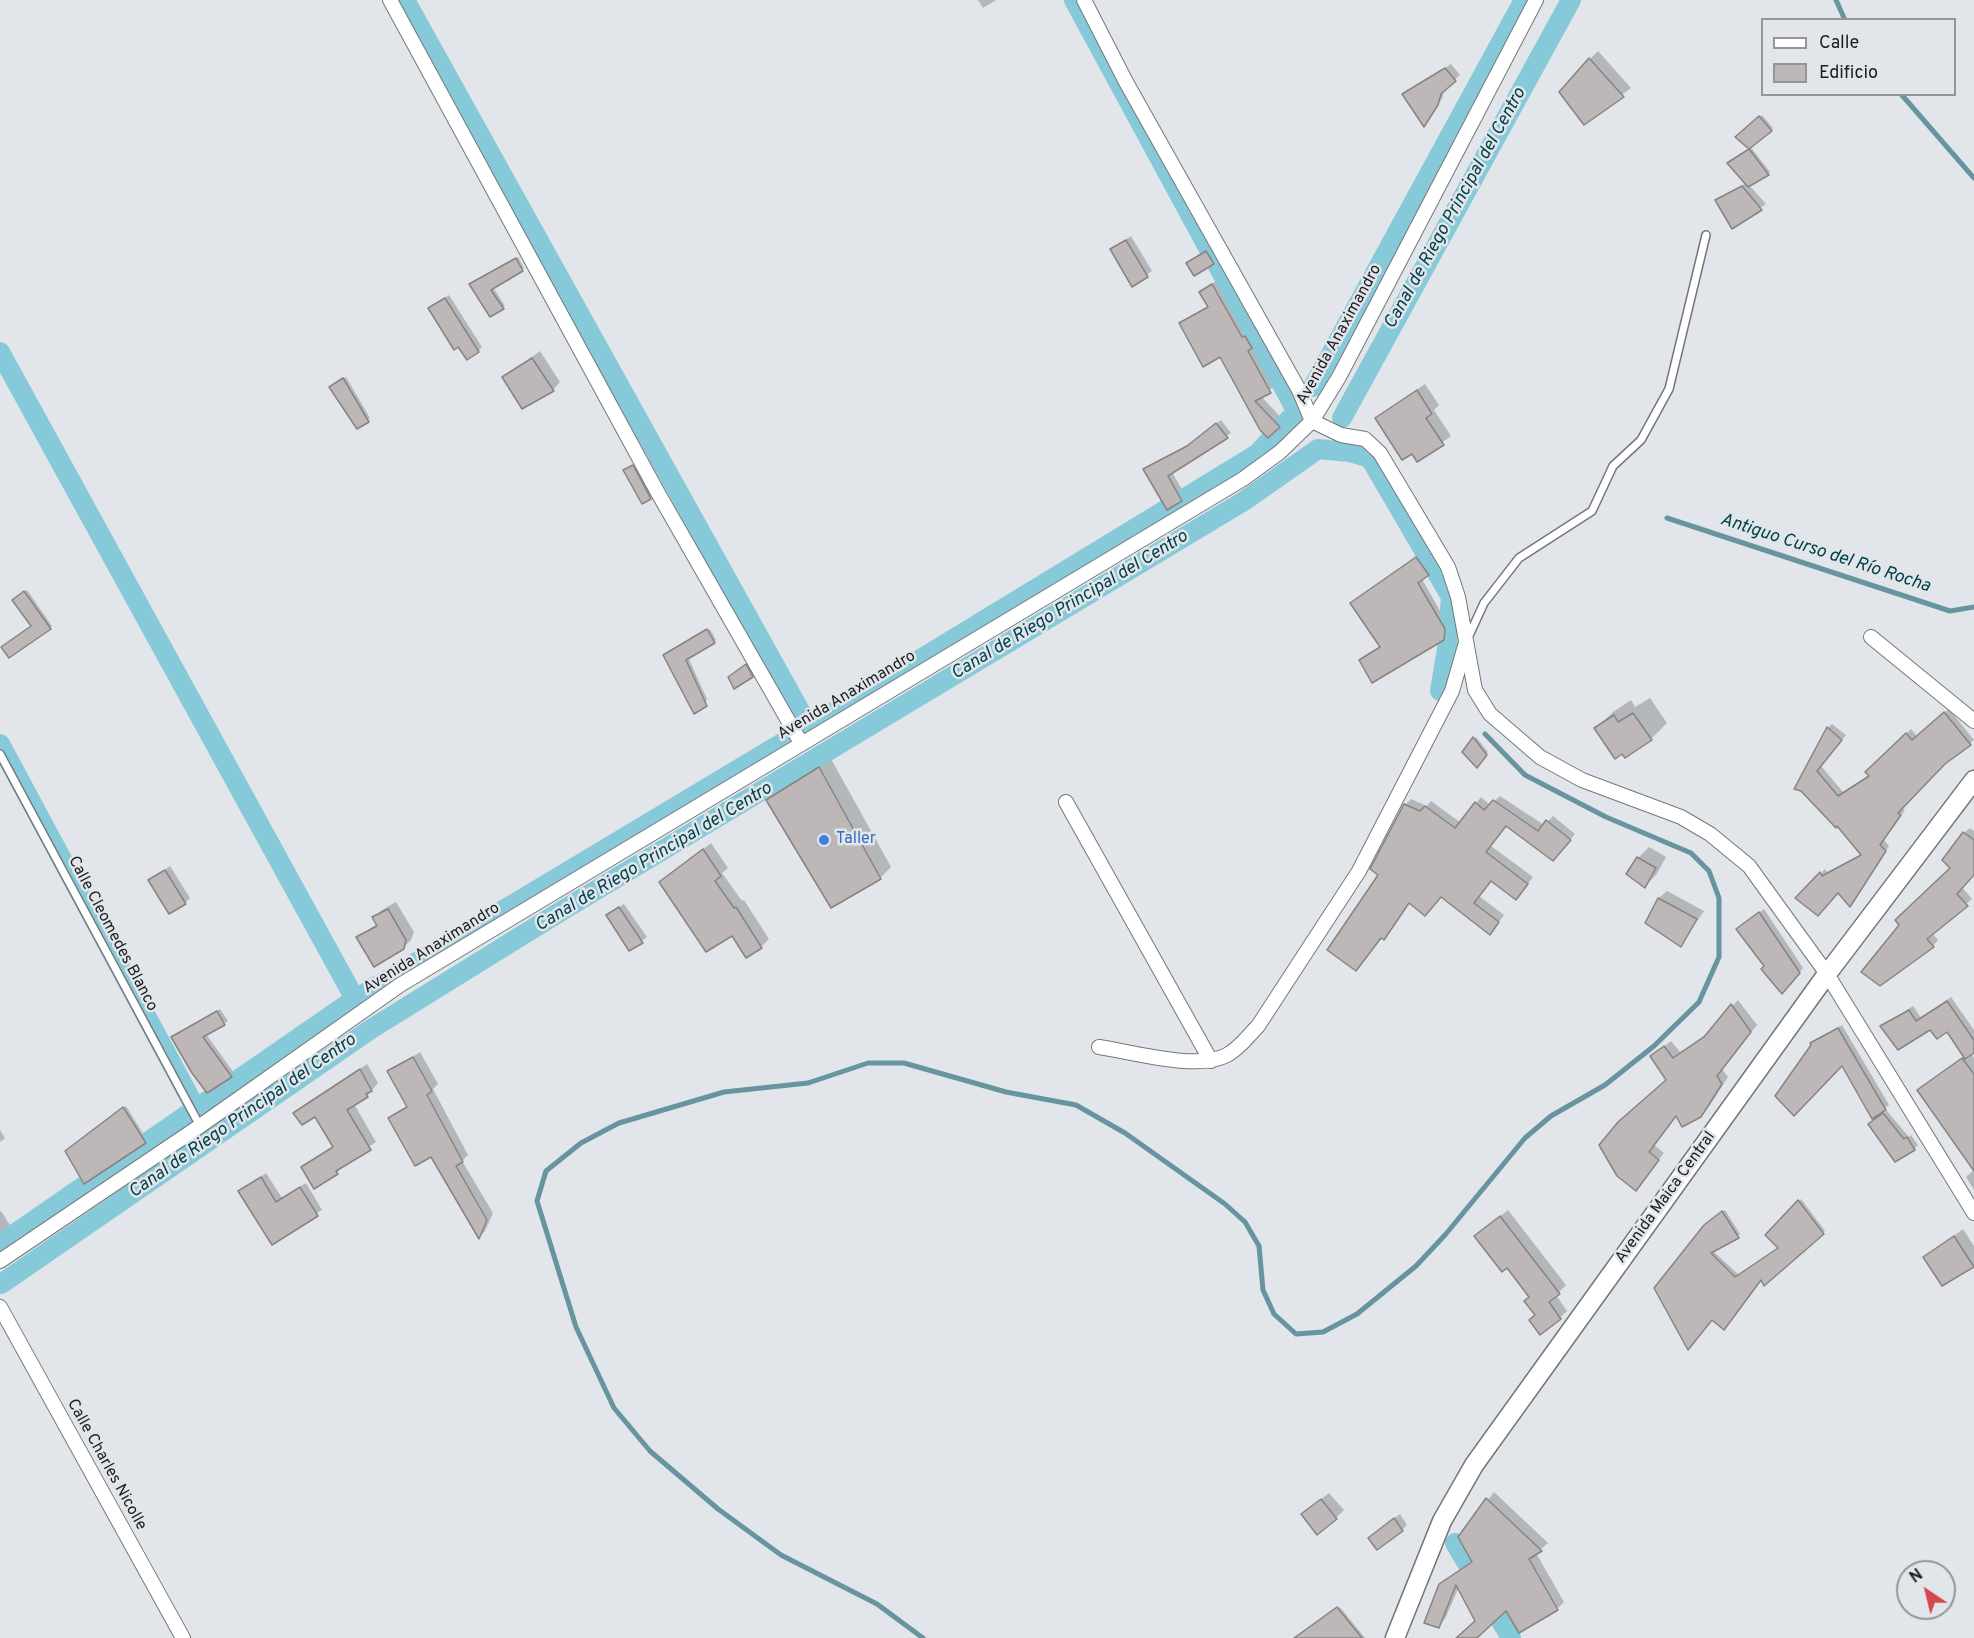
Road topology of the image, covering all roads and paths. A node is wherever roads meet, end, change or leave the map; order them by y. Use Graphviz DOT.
graph roads {
  1 [pos="390,0"];
  2 [pos="1084,0"];
  3 [pos="1536,0"];
  4 [pos="1706,235"];
  5 [pos="1312,421"];
  6 [pos="1871,637"];
  7 [pos="1466,643"];
  8 [pos="1974,721"];
  9 [pos="801,743"];
  10 [pos="0,754"];
  11 [pos="1974,780"];
  12 [pos="1066,802"];
  13 [pos="1827,974"];
  14 [pos="1099,1047"];
  15 [pos="1211,1061"];
  16 [pos="200,1126"];
  17 [pos="1974,1213"];
  18 [pos="0,1261"];
  19 [pos="0,1307"];
  20 [pos="183,1638"];
  21 [pos="1395,1638"];
  1 -- 9 [label="street"];
  2 -- 5 [label="street"];
  3 -- 5 [label="street, Avenida Anaximandro"];
  4 -- 7 [label="lane"];
  5 -- 7 [label="street"];
  5 -- 9 [label="street, Avenida Anaximandro"];
  6 -- 8 [label="street"];
  7 -- 13 [label="street"];
  7 -- 15 [label="street"];
  9 -- 16 [label="street, Avenida Anaximandro"];
  10 -- 16 [label="lane, Calle Cleomedes Blanco"];
  11 -- 13 [label="street, Avenida Maica Central"];
  12 -- 15 [label="street"];
  13 -- 17 [label="street"];
  13 -- 21 [label="street, Avenida Maica Central"];
  14 -- 15 [label="street"];
  16 -- 18 [label="street, Avenida Anaximandro"];
  19 -- 20 [label="street, Calle Charles Nicolle"];
}
